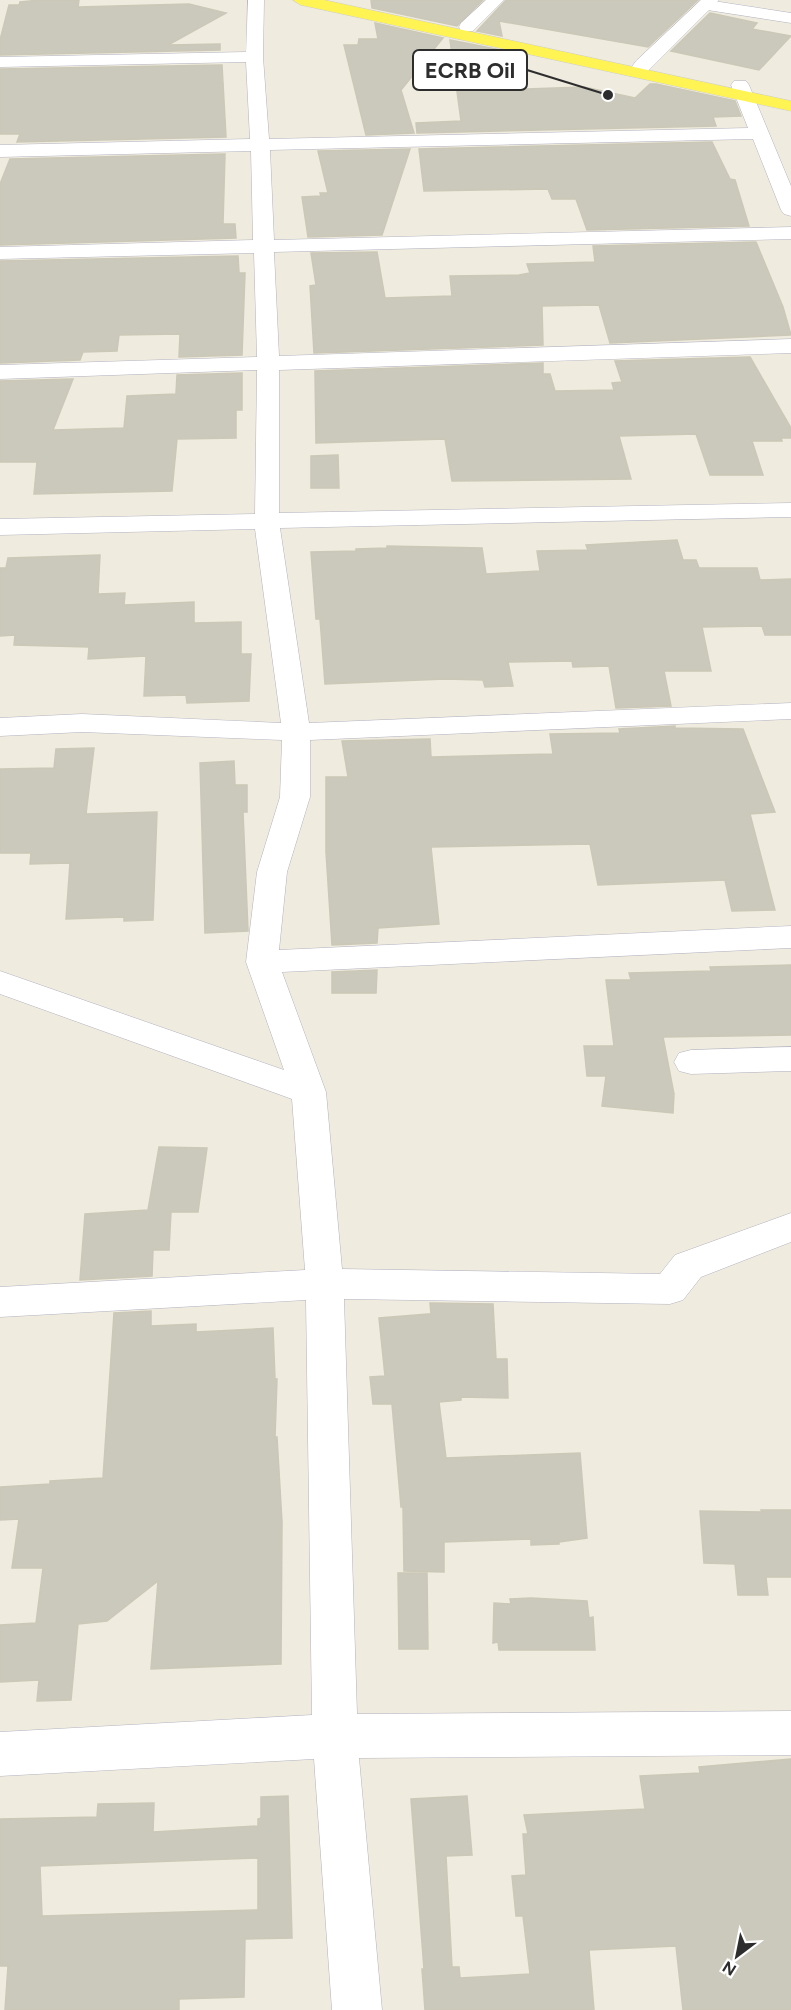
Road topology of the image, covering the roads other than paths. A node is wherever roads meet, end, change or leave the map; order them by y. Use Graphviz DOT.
graph roads {
  1 [pos="256,0"];
  2 [pos="301,0"];
  3 [pos="341,0"];
  4 [pos="496,0"];
  5 [pos="709,2"];
  6 [pos="791,18"];
  7 [pos="466,27"];
  8 [pos="254,57"];
  9 [pos="0,62"];
  10 [pos="640,69"];
  11 [pos="741,90"];
  12 [pos="791,96"];
  13 [pos="791,106"];
  14 [pos="758,133"];
  15 [pos="260,145"];
  16 [pos="0,151"];
  17 [pos="791,210"];
  18 [pos="791,233"];
  19 [pos="264,247"];
  20 [pos="0,253"];
  21 [pos="791,346"];
  22 [pos="268,365"];
  23 [pos="0,372"];
  24 [pos="791,510"];
  25 [pos="267,522"];
  26 [pos="0,527"];
  27 [pos="791,711"];
  28 [pos="0,727"];
  29 [pos="296,732"];
  30 [pos="791,937"];
  31 [pos="262,962"];
  32 [pos="0,982"];
  33 [pos="791,1059"];
  34 [pos="691,1062"];
  35 [pos="309,1092"];
  36 [pos="791,1227"];
  37 [pos="325,1284"];
  38 [pos="0,1302"];
  39 [pos="791,1733"];
  40 [pos="336,1736"];
  41 [pos="0,1754"];
  42 [pos="357,2010"];
  1 -- 8 [label="street"];
  2 -- 10 [label="main road"];
  3 -- 7 [label="main road"];
  4 -- 7 [label="street"];
  5 -- 6 [label="street"];
  5 -- 10 [label="street"];
  7 -- 10 [label="main road"];
  8 -- 9 [label="street"];
  8 -- 15 [label="street"];
  10 -- 11 [label="main road"];
  11 -- 12 [label="main road"];
  11 -- 13 [label="main road"];
  11 -- 14 [label="street"];
  14 -- 15 [label="street"];
  14 -- 17 [label="street"];
  15 -- 16 [label="street"];
  15 -- 19 [label="street"];
  18 -- 19 [label="street"];
  19 -- 20 [label="street"];
  19 -- 22 [label="street"];
  21 -- 22 [label="street"];
  22 -- 23 [label="street"];
  22 -- 25 [label="street"];
  24 -- 25 [label="street"];
  25 -- 26 [label="street"];
  25 -- 29 [label="street"];
  27 -- 29 [label="street"];
  28 -- 29 [label="street"];
  29 -- 31 [label="street"];
  30 -- 31 [label="street"];
  31 -- 35 [label="street"];
  32 -- 35 [label="street"];
  33 -- 34 [label="street"];
  35 -- 37 [label="street"];
  36 -- 37 [label="street"];
  37 -- 38 [label="street"];
  37 -- 40 [label="street"];
  39 -- 40 [label="street"];
  40 -- 41 [label="street"];
  40 -- 42 [label="street"];
}
